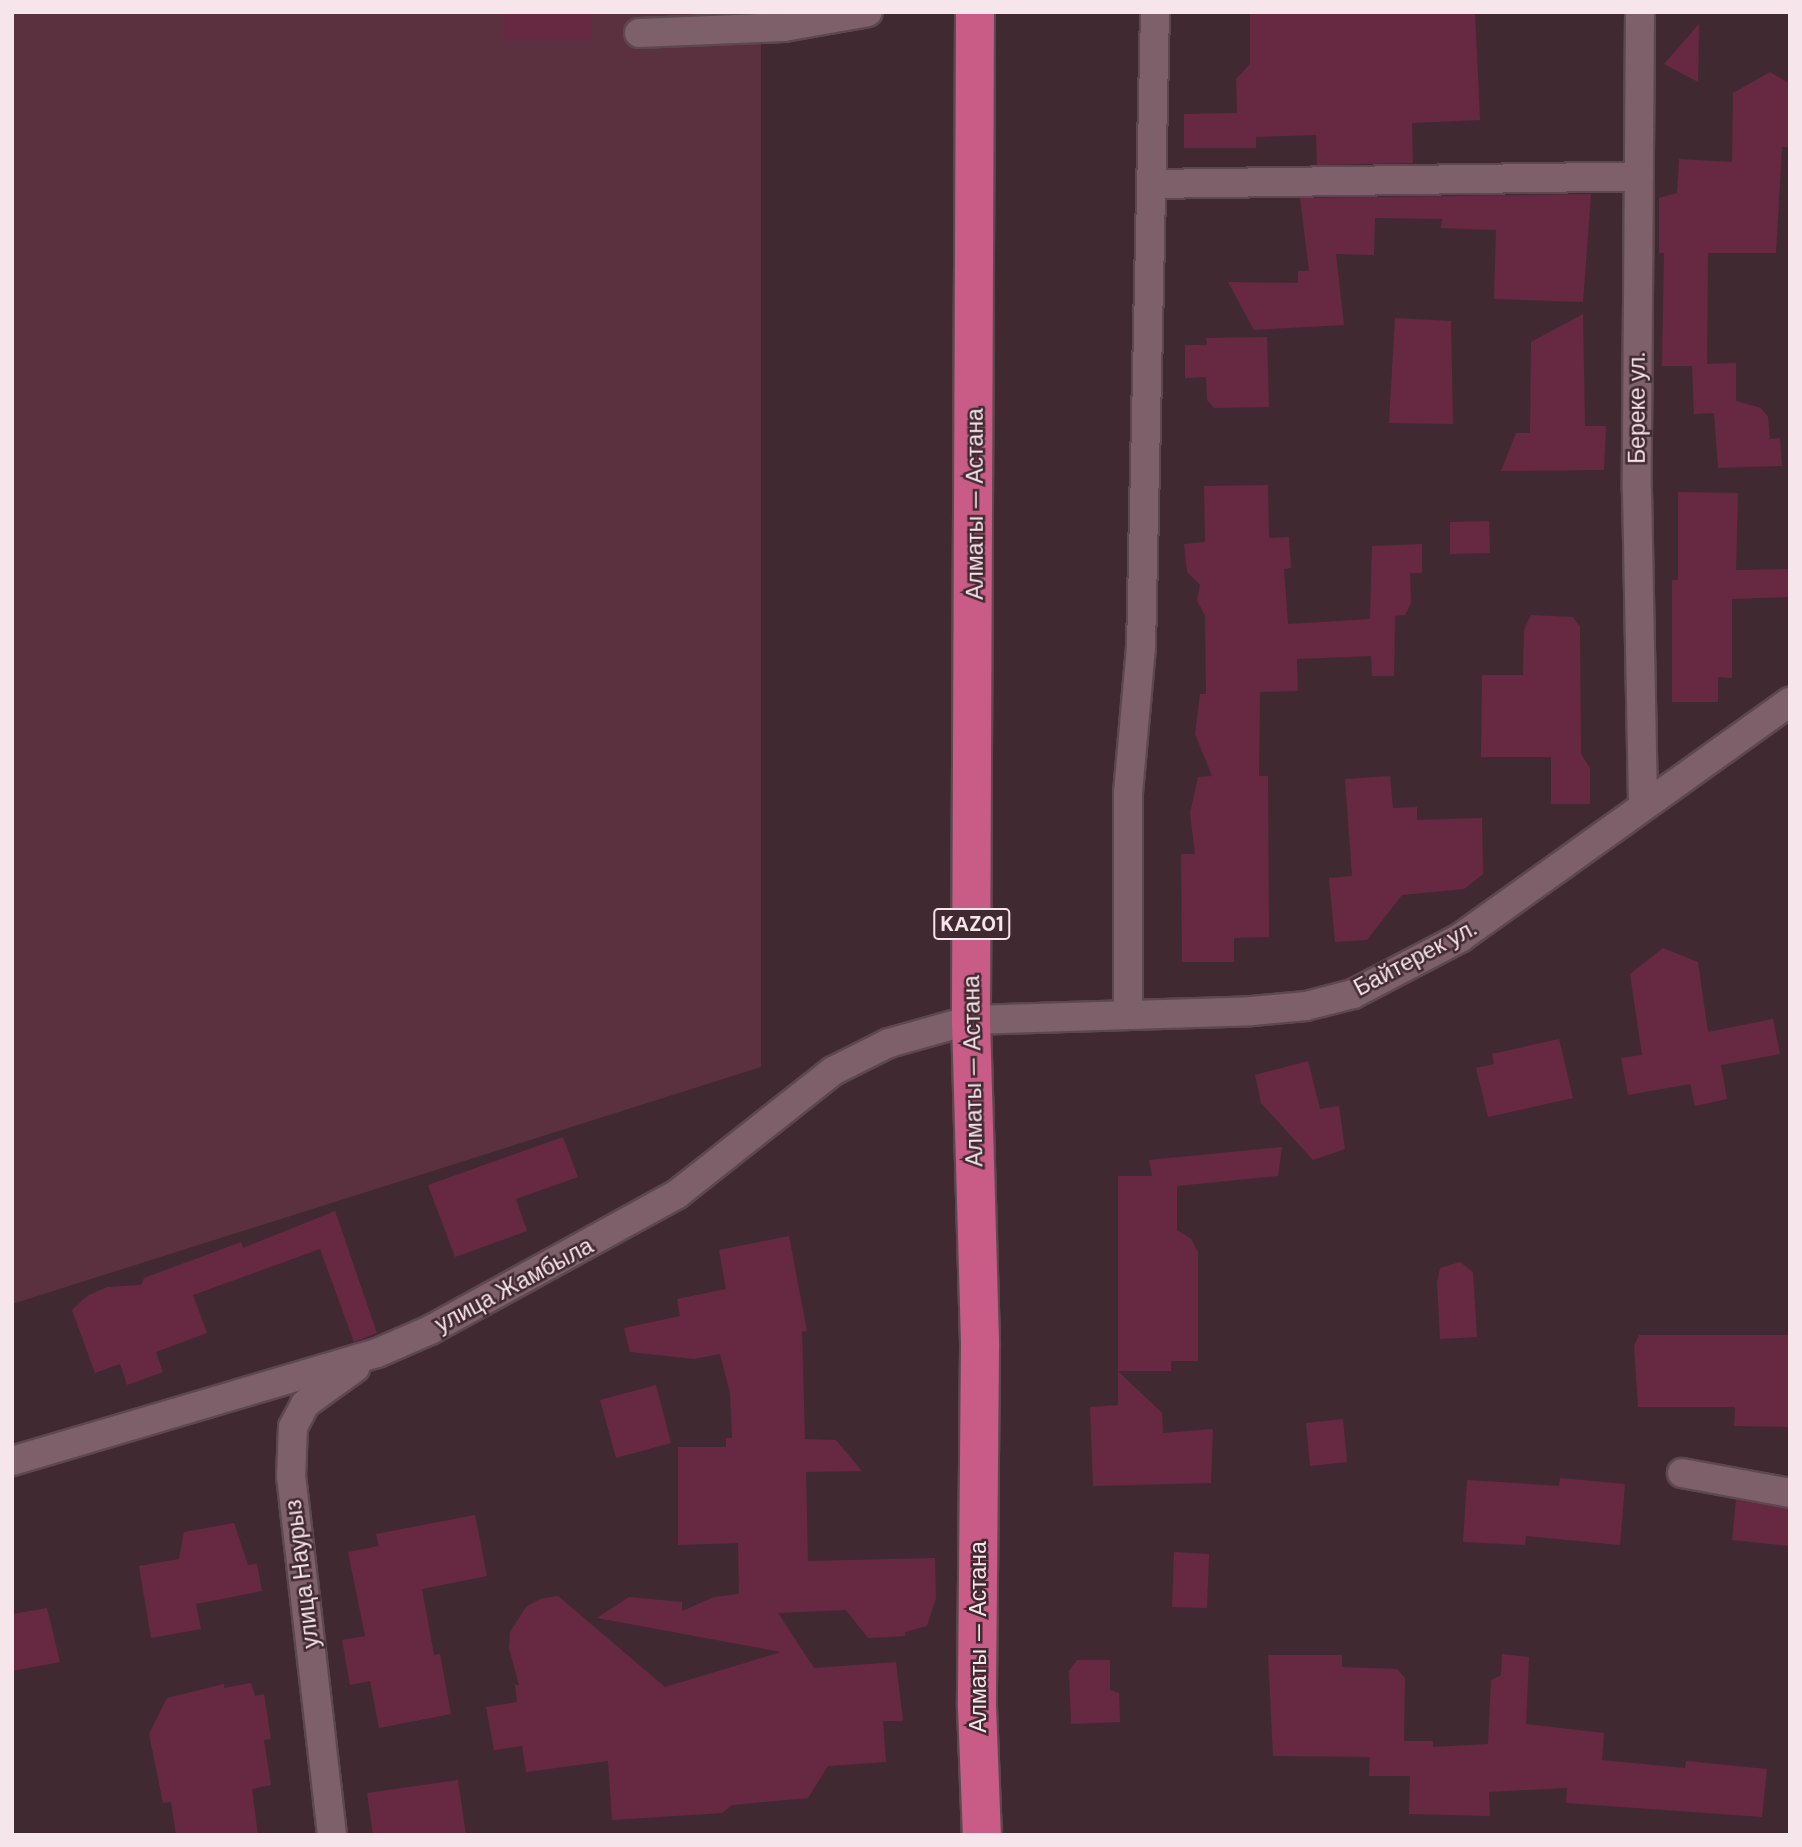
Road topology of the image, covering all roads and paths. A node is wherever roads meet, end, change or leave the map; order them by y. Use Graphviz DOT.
graph roads {
  1 [pos="868,12"];
  2 [pos="975,12"];
  3 [pos="1155,12"];
  4 [pos="1640,12"];
  5 [pos="639,33"];
  6 [pos="1639,176"];
  7 [pos="1153,184"];
  8 [pos="1790,702"];
  9 [pos="1643,804"];
  10 [pos="1128,1014"];
  11 [pos="971,1020"];
  12 [pos="377,1353"];
  13 [pos="12,1461"];
  14 [pos="1682,1474"];
  15 [pos="1790,1493"];
  16 [pos="332,1835"];
  17 [pos="982,1835"];
  1 -- 5 [label="street"];
  2 -- 11 [label="highway, Алматы — Астана / KАZ01"];
  3 -- 7 [label="street"];
  4 -- 6 [label="street, Береке ул."];
  6 -- 7 [label="street"];
  6 -- 9 [label="street, Береке ул."];
  7 -- 10 [label="street"];
  8 -- 9 [label="street, Байтерек ул."];
  9 -- 10 [label="street, Байтерек ул."];
  10 -- 11 [label="street, Байтерек ул."];
  11 -- 12 [label="street, улица Жамбыла"];
  11 -- 17 [label="highway, Алматы — Астана / KАZ01"];
  12 -- 13 [label="street, улица Жамбыла"];
  12 -- 16 [label="street, улица Наурыз"];
  14 -- 15 [label="street"];
}
